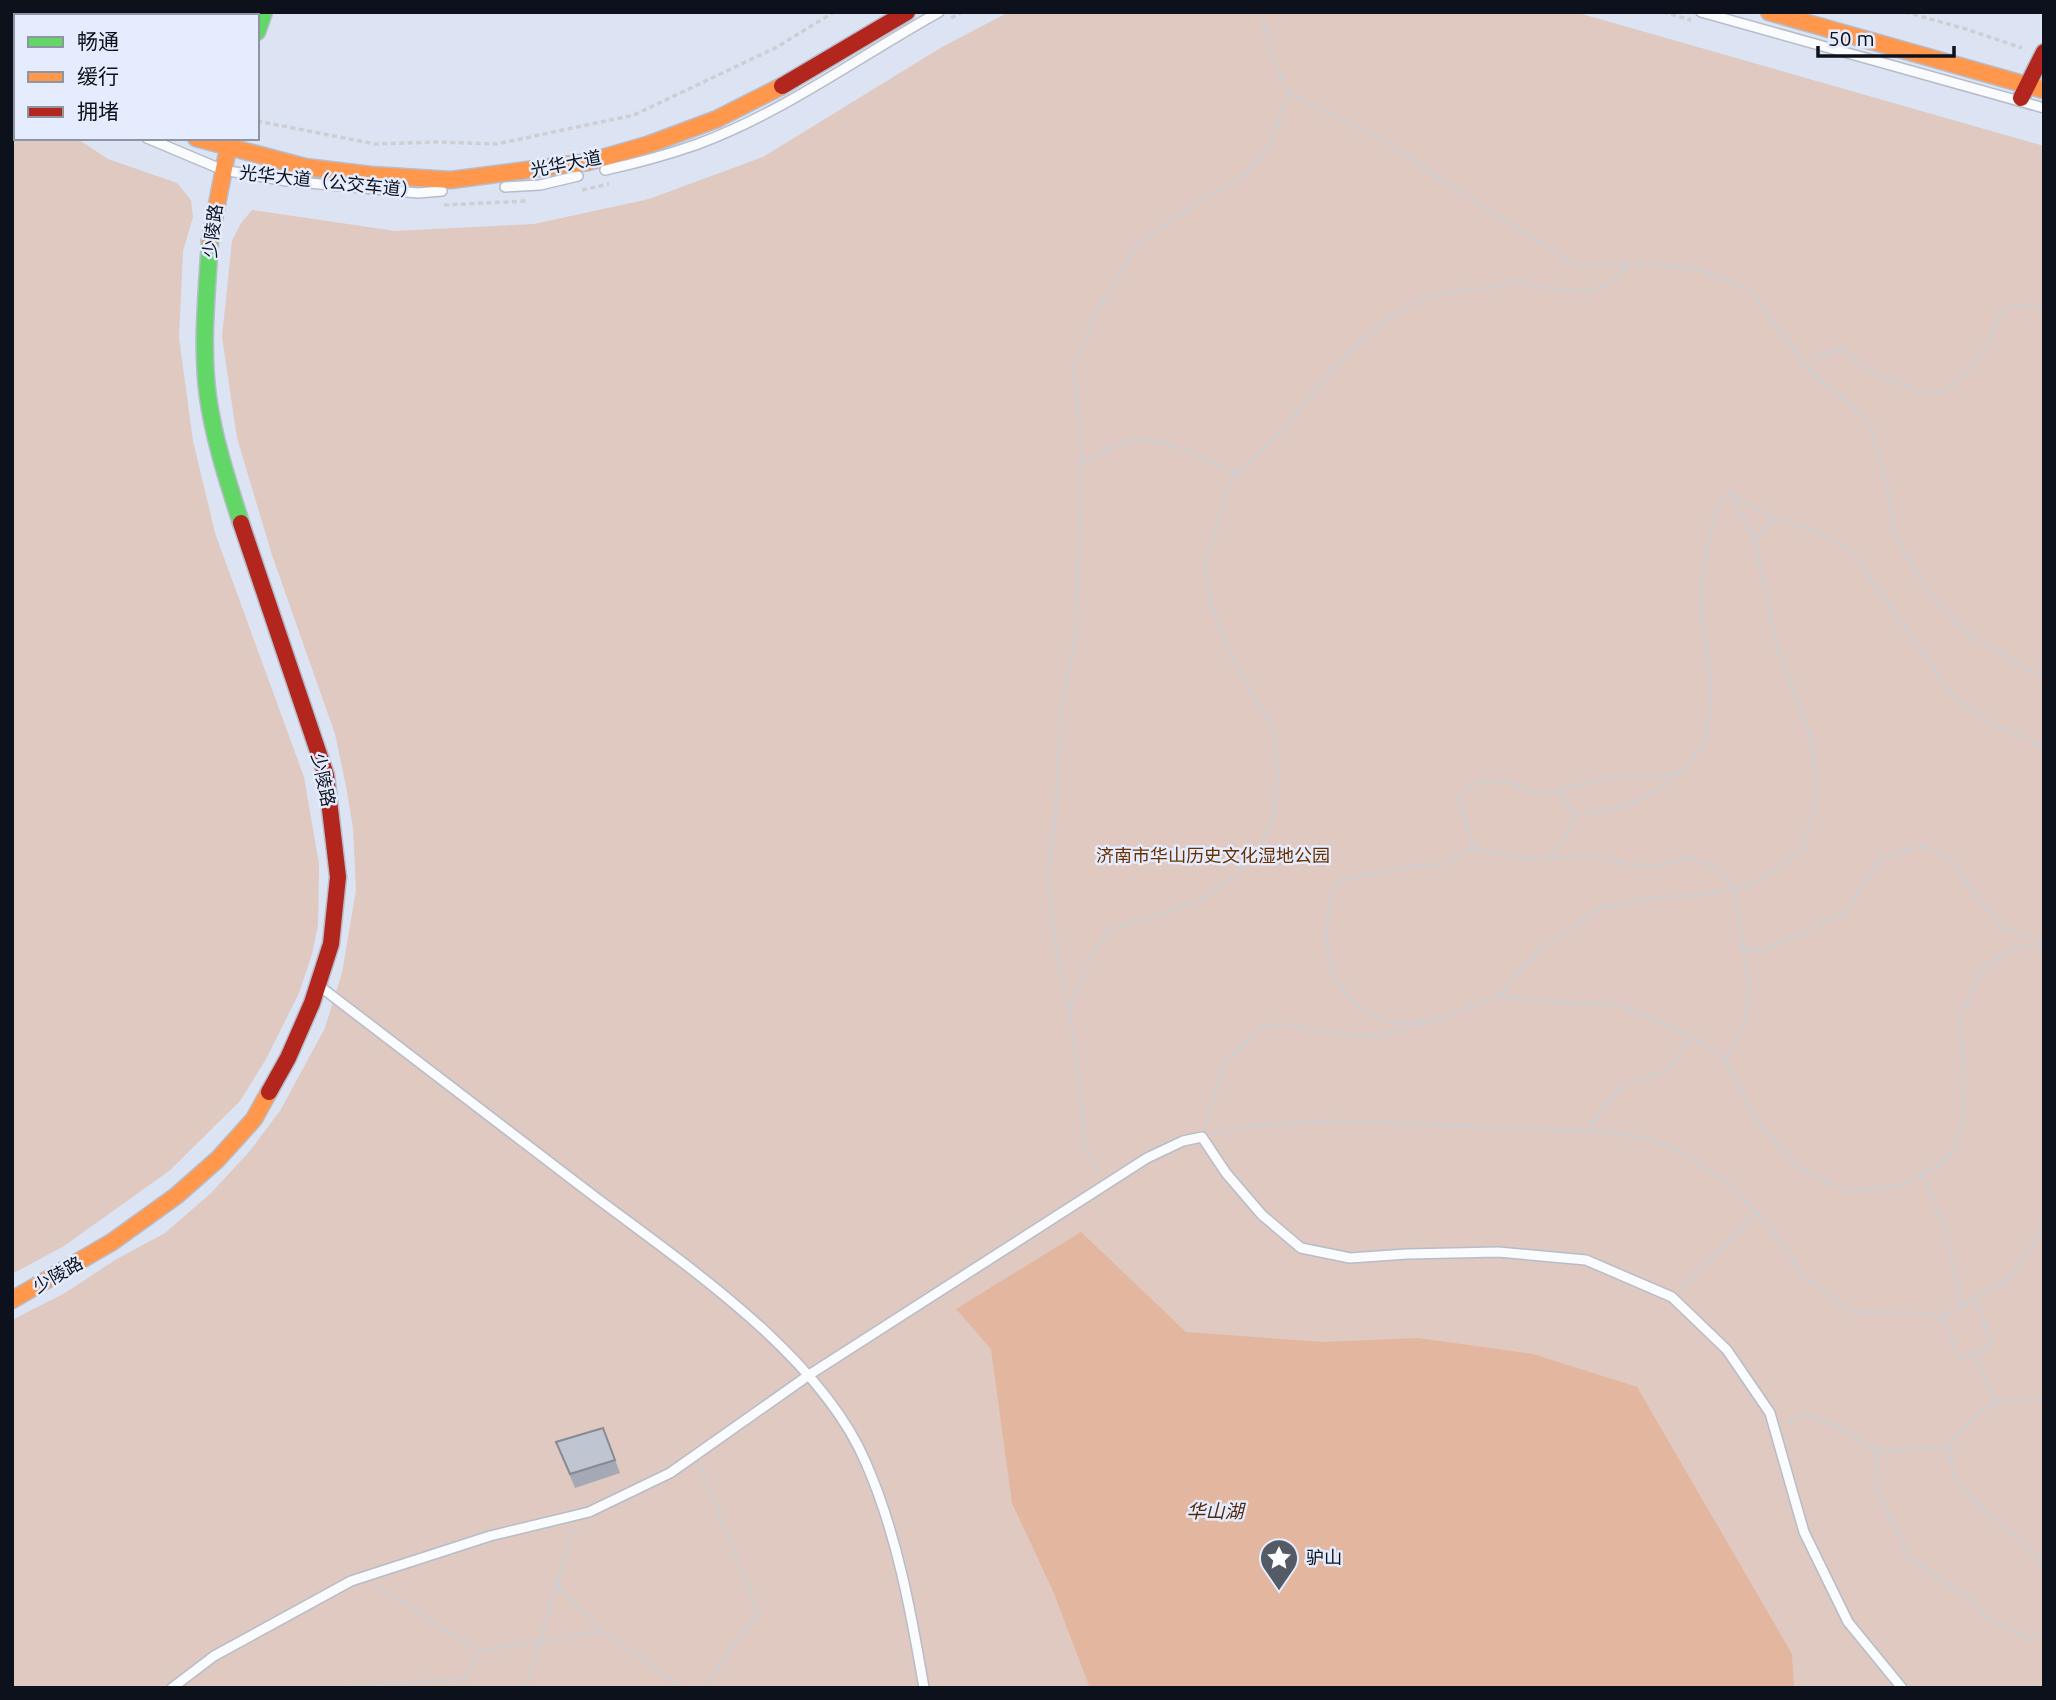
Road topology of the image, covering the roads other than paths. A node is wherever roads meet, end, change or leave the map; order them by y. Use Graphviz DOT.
graph roads {
  1 [pos="939,12"];
  2 [pos="1701,12"];
  3 [pos="1769,12"];
  4 [pos="905,13"];
  5 [pos="2043,53"];
  6 [pos="2036,87"];
  7 [pos="2021,99"];
  8 [pos="2044,107"];
  9 [pos="152,140"];
  10 [pos="209,140"];
  11 [pos="229,143"];
  12 [pos="223,170"];
  13 [pos="500,187"];
  14 [pos="459,190"];
  15 [pos="318,985"];
  16 [pos="12,1300"];
  17 [pos="809,1375"];
  18 [pos="172,1688"];
  19 [pos="923,1688"];
  20 [pos="1902,1688"];
  1 -- 13 [label="lane"];
  2 -- 7 [label="lane"];
  3 -- 6 [label="street"];
  4 -- 11 [label="street, 光华大道"];
  5 -- 6 [label="street"];
  6 -- 7 [label="street"];
  7 -- 8 [label="lane"];
  9 -- 12 [label="lane, 光华大道（公交车道）"];
  10 -- 11 [label="street, 光华大道"];
  11 -- 12 [label="street, 少陵路"];
  12 -- 14 [label="lane, 光华大道（公交车道）"];
  12 -- 15 [label="street, 少陵路"];
  15 -- 16 [label="street, 少陵路"];
  15 -- 17 [label="lane"];
  17 -- 18 [label="lane"];
  17 -- 19 [label="lane"];
  17 -- 20 [label="lane"];
}
